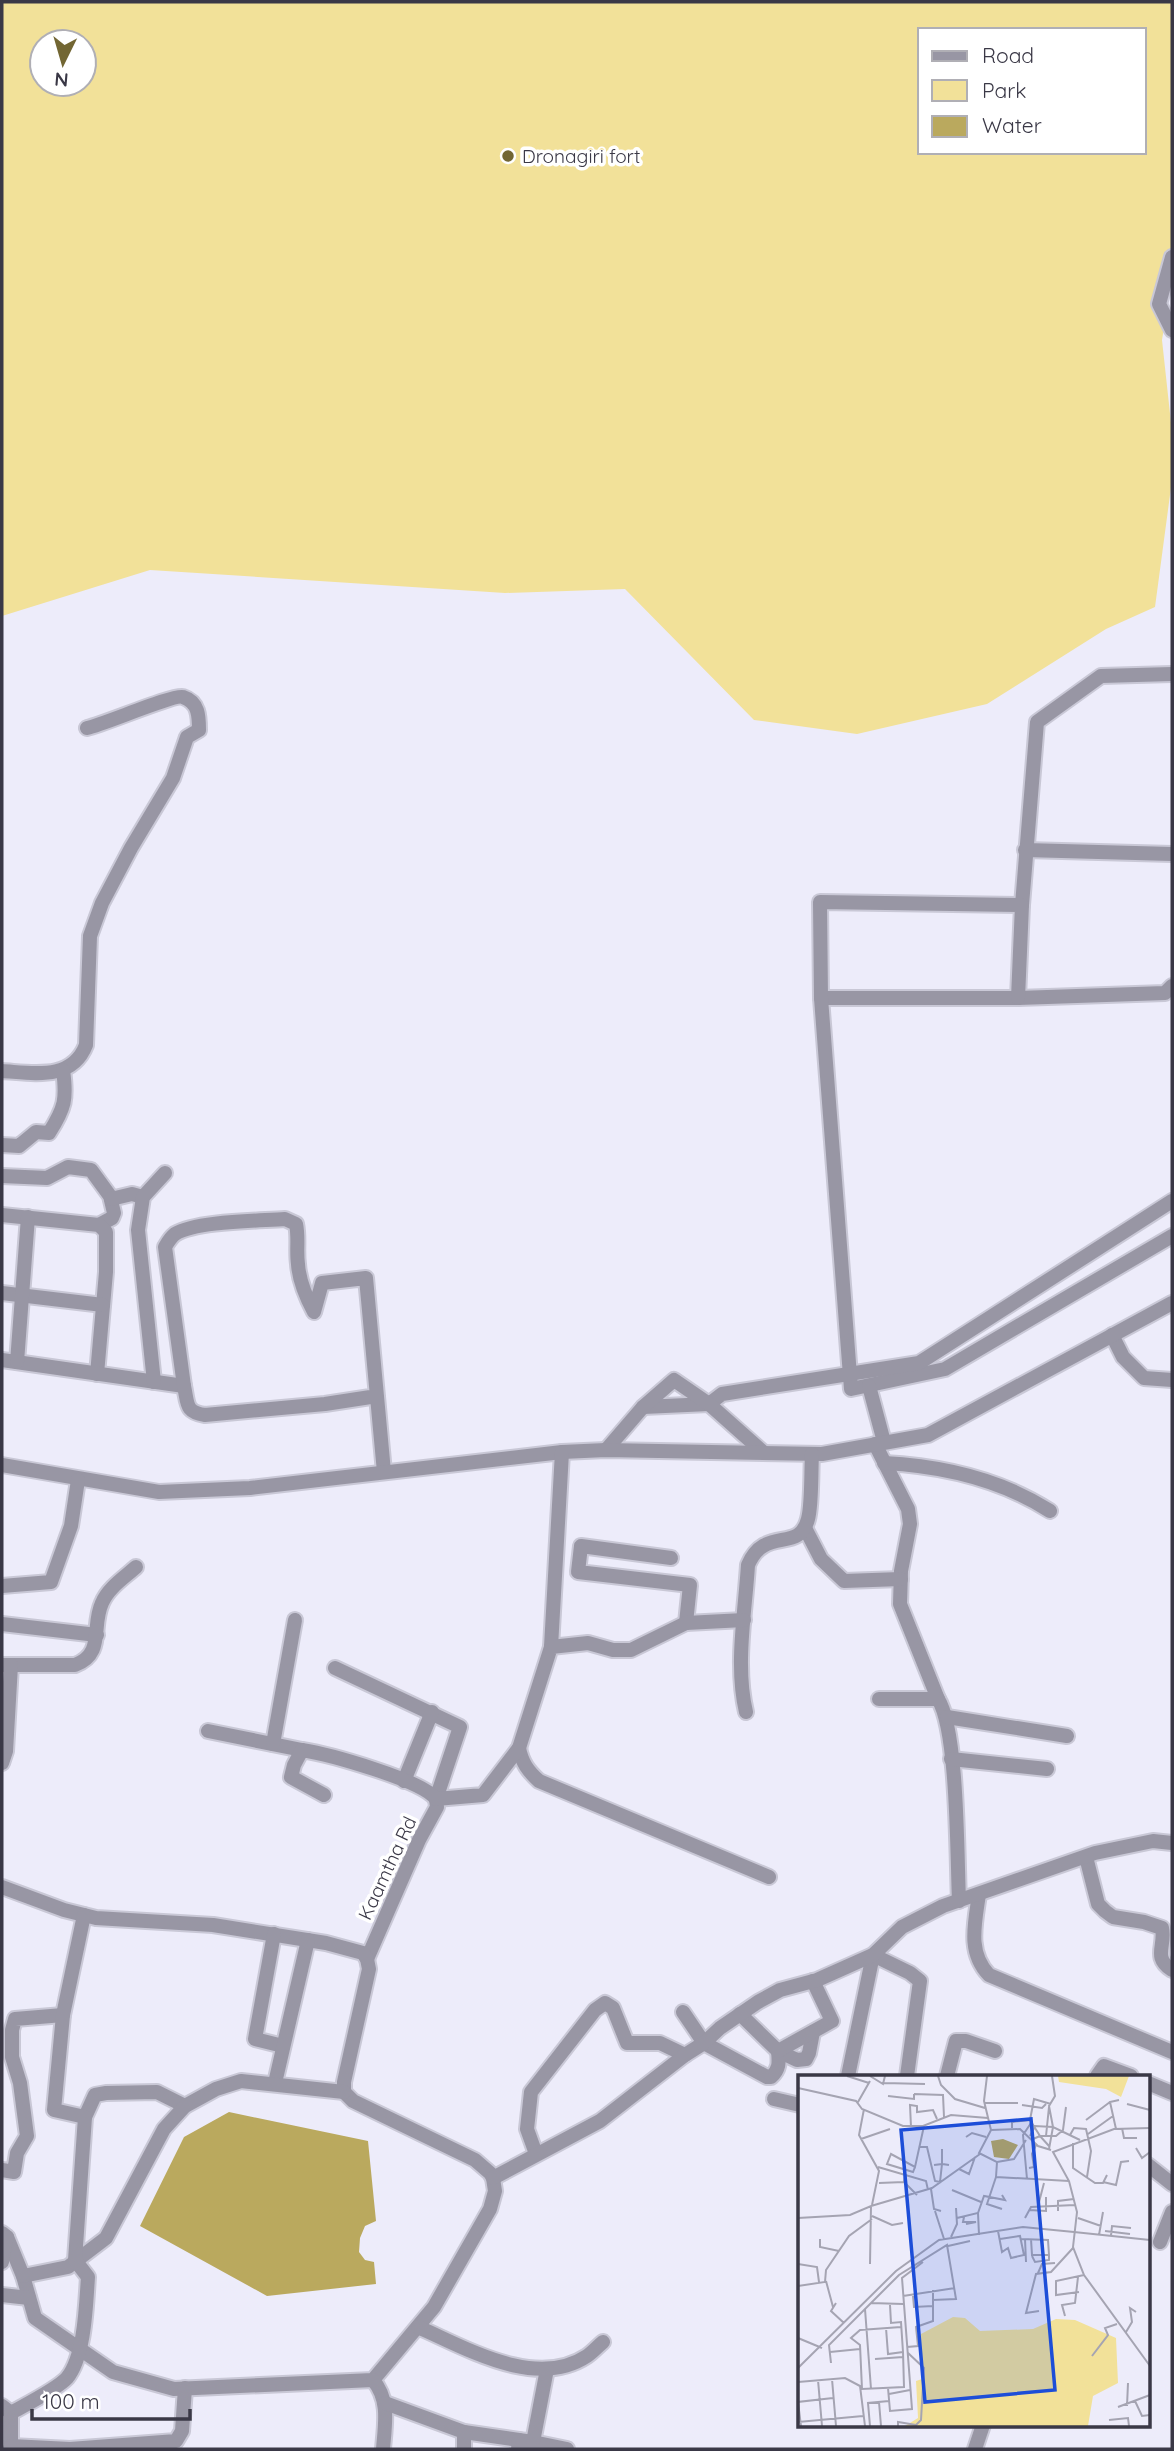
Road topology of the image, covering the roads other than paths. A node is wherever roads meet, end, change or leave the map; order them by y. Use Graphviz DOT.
graph roads {
  1 [pos="1172,257"];
  2 [pos="1172,330"];
  3 [pos="1172,674"];
  4 [pos="87,728"];
  5 [pos="1026,850"];
  6 [pos="1172,853"];
  7 [pos="1022,905"];
  8 [pos="1172,986"];
  9 [pos="821,998"];
  10 [pos="1018,998"];
  11 [pos="63,1070"];
  12 [pos="2,1071"];
  13 [pos="2,1145"];
  14 [pos="165,1173"];
  15 [pos="2,1176"];
  16 [pos="143,1197"];
  17 [pos="111,1199"];
  18 [pos="1172,1201"];
  19 [pos="2,1215"];
  20 [pos="28,1217"];
  21 [pos="99,1225"];
  22 [pos="1172,1236"];
  23 [pos="2,1293"];
  24 [pos="22,1295"];
  25 [pos="1172,1303"];
  26 [pos="103,1304"];
  27 [pos="1112,1335"];
  28 [pos="2,1360"];
  29 [pos="17,1362"];
  30 [pos="97,1374"];
  31 [pos="850,1375"];
  32 [pos="1172,1380"];
  33 [pos="154,1382"];
  34 [pos="869,1386"];
  35 [pos="184,1387"];
  36 [pos="377,1396"];
  37 [pos="709,1404"];
  38 [pos="643,1407"];
  39 [pos="880,1443"];
  40 [pos="606,1450"];
  41 [pos="562,1452"];
  42 [pos="764,1453"];
  43 [pos="813,1454"];
  44 [pos="884,1463"];
  45 [pos="2,1465"];
  46 [pos="384,1472"];
  47 [pos="78,1480"];
  48 [pos="1050,1511"];
  49 [pos="805,1528"];
  50 [pos="671,1558"];
  51 [pos="136,1567"];
  52 [pos="557,1569"];
  53 [pos="578,1572"];
  54 [pos="901,1579"];
  55 [pos="2,1586"];
  56 [pos="295,1620"];
  57 [pos="744,1620"];
  58 [pos="686,1622"];
  59 [pos="2,1624"];
  60 [pos="97,1635"];
  61 [pos="551,1647"];
  62 [pos="7,1665"];
  63 [pos="335,1668"];
  64 [pos="879,1699"];
  65 [pos="938,1699"];
  66 [pos="432,1712"];
  67 [pos="746,1713"];
  68 [pos="947,1717"];
  69 [pos="208,1731"];
  70 [pos="1067,1736"];
  71 [pos="273,1744"];
  72 [pos="519,1748"];
  73 [pos="302,1750"];
  74 [pos="951,1759"];
  75 [pos="2,1763"];
  76 [pos="1047,1769"];
  77 [pos="404,1781"];
  78 [pos="324,1795"];
  79 [pos="436,1799"];
  80 [pos="1172,1843"];
  81 [pos="1086,1857"];
  82 [pos="769,1877"];
  83 [pos="2,1886"];
  84 [pos="979,1894"];
  85 [pos="959,1901"];
  86 [pos="84,1915"];
  87 [pos="274,1934"];
  88 [pos="308,1940"];
  89 [pos="873,1955"];
  90 [pos="368,1959"];
  91 [pos="1172,1970"];
  92 [pos="813,1981"];
  93 [pos="683,2012"];
  94 [pos="740,2014"];
  95 [pos="63,2015"];
  96 [pos="813,2032"];
  97 [pos="704,2043"];
  98 [pos="283,2046"];
  99 [pos="778,2051"];
  100 [pos="995,2051"];
  101 [pos="1172,2052"];
  102 [pos="685,2055"];
  103 [pos="848,2075"];
  104 [pos="907,2075"];
  105 [pos="948,2075"];
  106 [pos="1098,2075"];
  107 [pos="1126,2075"];
  108 [pos="275,2083"];
  109 [pos="1150,2084"];
  110 [pos="344,2092"];
  111 [pos="1172,2093"];
  112 [pos="774,2099"];
  113 [pos="798,2105"];
  114 [pos="185,2106"];
  115 [pos="85,2117"];
  116 [pos="536,2154"];
  117 [pos="1150,2167"];
  118 [pos="2,2170"];
  119 [pos="493,2179"];
  120 [pos="1172,2184"];
  121 [pos="1172,2212"];
  122 [pos="4,2235"];
  123 [pos="1160,2242"];
  124 [pos="75,2260"];
  125 [pos="2,2262"];
  126 [pos="23,2276"];
  127 [pos="2,2295"];
  128 [pos="29,2298"];
  129 [pos="418,2327"];
  130 [pos="603,2342"];
  131 [pos="80,2349"];
  132 [pos="547,2370"];
  133 [pos="373,2380"];
  134 [pos="186,2388"];
  135 [pos="385,2403"];
  136 [pos="6,2409"];
  137 [pos="983,2426"];
  138 [pos="464,2432"];
  139 [pos="523,2444"];
  140 [pos="10,2448"];
  141 [pos="383,2449"];
  142 [pos="464,2449"];
  143 [pos="567,2449"];
  144 [pos="975,2449"];
  1 -- 2 [label="street"];
  3 -- 5 [label="street"];
  4 -- 11 [label="street"];
  5 -- 6 [label="street"];
  5 -- 7 [label="street"];
  7 -- 9 [label="street"];
  7 -- 10 [label="street"];
  8 -- 10 [label="street"];
  9 -- 10 [label="street"];
  9 -- 31 [label="street"];
  11 -- 12 [label="street"];
  11 -- 13 [label="street"];
  14 -- 16 [label="street"];
  15 -- 17 [label="street"];
  16 -- 17 [label="street"];
  16 -- 33 [label="street"];
  17 -- 21 [label="street"];
  18 -- 31 [label="street"];
  19 -- 20 [label="street"];
  20 -- 21 [label="street"];
  20 -- 24 [label="street"];
  21 -- 26 [label="street"];
  22 -- 34 [label="street"];
  23 -- 24 [label="street"];
  24 -- 26 [label="street"];
  24 -- 29 [label="street"];
  25 -- 27 [label="street"];
  26 -- 30 [label="street"];
  27 -- 32 [label="street"];
  27 -- 39 [label="street"];
  28 -- 29 [label="street"];
  29 -- 30 [label="street"];
  30 -- 33 [label="street"];
  31 -- 34 [label="street"];
  31 -- 37 [label="street"];
  33 -- 35 [label="street"];
  34 -- 39 [label="street"];
  35 -- 36 [label="street"];
  35 -- 36 [label="street"];
  36 -- 46 [label="street"];
  37 -- 38 [label="street"];
  37 -- 38 [label="street"];
  37 -- 42 [label="street"];
  38 -- 40 [label="street"];
  39 -- 43 [label="street"];
  39 -- 44 [label="street"];
  40 -- 41 [label="street"];
  40 -- 42 [label="street"];
  41 -- 46 [label="street"];
  41 -- 52 [label="street"];
  42 -- 43 [label="street"];
  43 -- 49 [label="street"];
  44 -- 48 [label="street"];
  44 -- 54 [label="street"];
  45 -- 47 [label="street"];
  46 -- 47 [label="street"];
  47 -- 55 [label="street"];
  49 -- 54 [label="street"];
  49 -- 57 [label="street"];
  50 -- 53 [label="street"];
  51 -- 60 [label="street"];
  52 -- 53 [label="street"];
  52 -- 61 [label="street"];
  53 -- 58 [label="street"];
  54 -- 65 [label="street"];
  56 -- 71 [label="street"];
  57 -- 58 [label="street"];
  57 -- 67 [label="street"];
  58 -- 61 [label="street"];
  59 -- 60 [label="street"];
  60 -- 62 [label="street"];
  61 -- 72 [label="street"];
  62 -- 75 [label="street"];
  63 -- 66 [label="street, Kaamtha Rd"];
  64 -- 65 [label="street"];
  65 -- 68 [label="street"];
  66 -- 77 [label="street"];
  66 -- 79 [label="street, Kaamtha Rd"];
  68 -- 70 [label="street"];
  68 -- 74 [label="street"];
  69 -- 71 [label="street"];
  71 -- 73 [label="street"];
  72 -- 79 [label="street"];
  72 -- 82 [label="street"];
  73 -- 77 [label="street"];
  73 -- 78 [label="street"];
  74 -- 76 [label="street"];
  74 -- 85 [label="street"];
  77 -- 79 [label="street"];
  79 -- 90 [label="street, Kaamtha Rd"];
  80 -- 81 [label="street"];
  81 -- 84 [label="street"];
  81 -- 91 [label="street"];
  83 -- 86 [label="street"];
  84 -- 85 [label="street"];
  84 -- 101 [label="street"];
  85 -- 89 [label="street"];
  86 -- 87 [label="street"];
  86 -- 95 [label="street"];
  87 -- 88 [label="street"];
  87 -- 98 [label="street"];
  88 -- 90 [label="street"];
  88 -- 98 [label="street"];
  89 -- 92 [label="street"];
  89 -- 103 [label="street"];
  89 -- 104 [label="street"];
  90 -- 110 [label="street, Kaamtha Rd"];
  92 -- 94 [label="street"];
  92 -- 96 [label="street"];
  93 -- 97 [label="street"];
  94 -- 97 [label="street"];
  94 -- 99 [label="street"];
  95 -- 115 [label="street"];
  95 -- 118 [label="street"];
  96 -- 99 [label="street"];
  96 -- 99 [label="street"];
  97 -- 99 [label="street"];
  97 -- 102 [label="street"];
  98 -- 108 [label="street"];
  100 -- 105 [label="street"];
  102 -- 116 [label="street"];
  102 -- 116 [label="street"];
  106 -- 107 [label="street"];
  108 -- 110 [label="street"];
  108 -- 114 [label="street"];
  109 -- 111 [label="street"];
  110 -- 119 [label="street"];
  112 -- 113 [label="street"];
  114 -- 115 [label="street"];
  114 -- 124 [label="street"];
  115 -- 124 [label="street"];
  116 -- 119 [label="street"];
  117 -- 120 [label="street"];
  119 -- 129 [label="street"];
  121 -- 123 [label="street"];
  122 -- 125 [label="street"];
  122 -- 126 [label="street"];
  124 -- 126 [label="street"];
  124 -- 131 [label="street"];
  126 -- 128 [label="street"];
  127 -- 128 [label="street"];
  128 -- 131 [label="street"];
  129 -- 132 [label="street"];
  129 -- 133 [label="street"];
  130 -- 132 [label="street"];
  131 -- 134 [label="street"];
  131 -- 136 [label="street"];
  132 -- 139 [label="street"];
  133 -- 134 [label="street"];
  133 -- 135 [label="street"];
  134 -- 140 [label="street"];
  135 -- 138 [label="street"];
  135 -- 141 [label="street"];
  136 -- 140 [label="street"];
  137 -- 144 [label="street"];
  138 -- 139 [label="street"];
  138 -- 142 [label="street"];
  139 -- 143 [label="street"];
}
